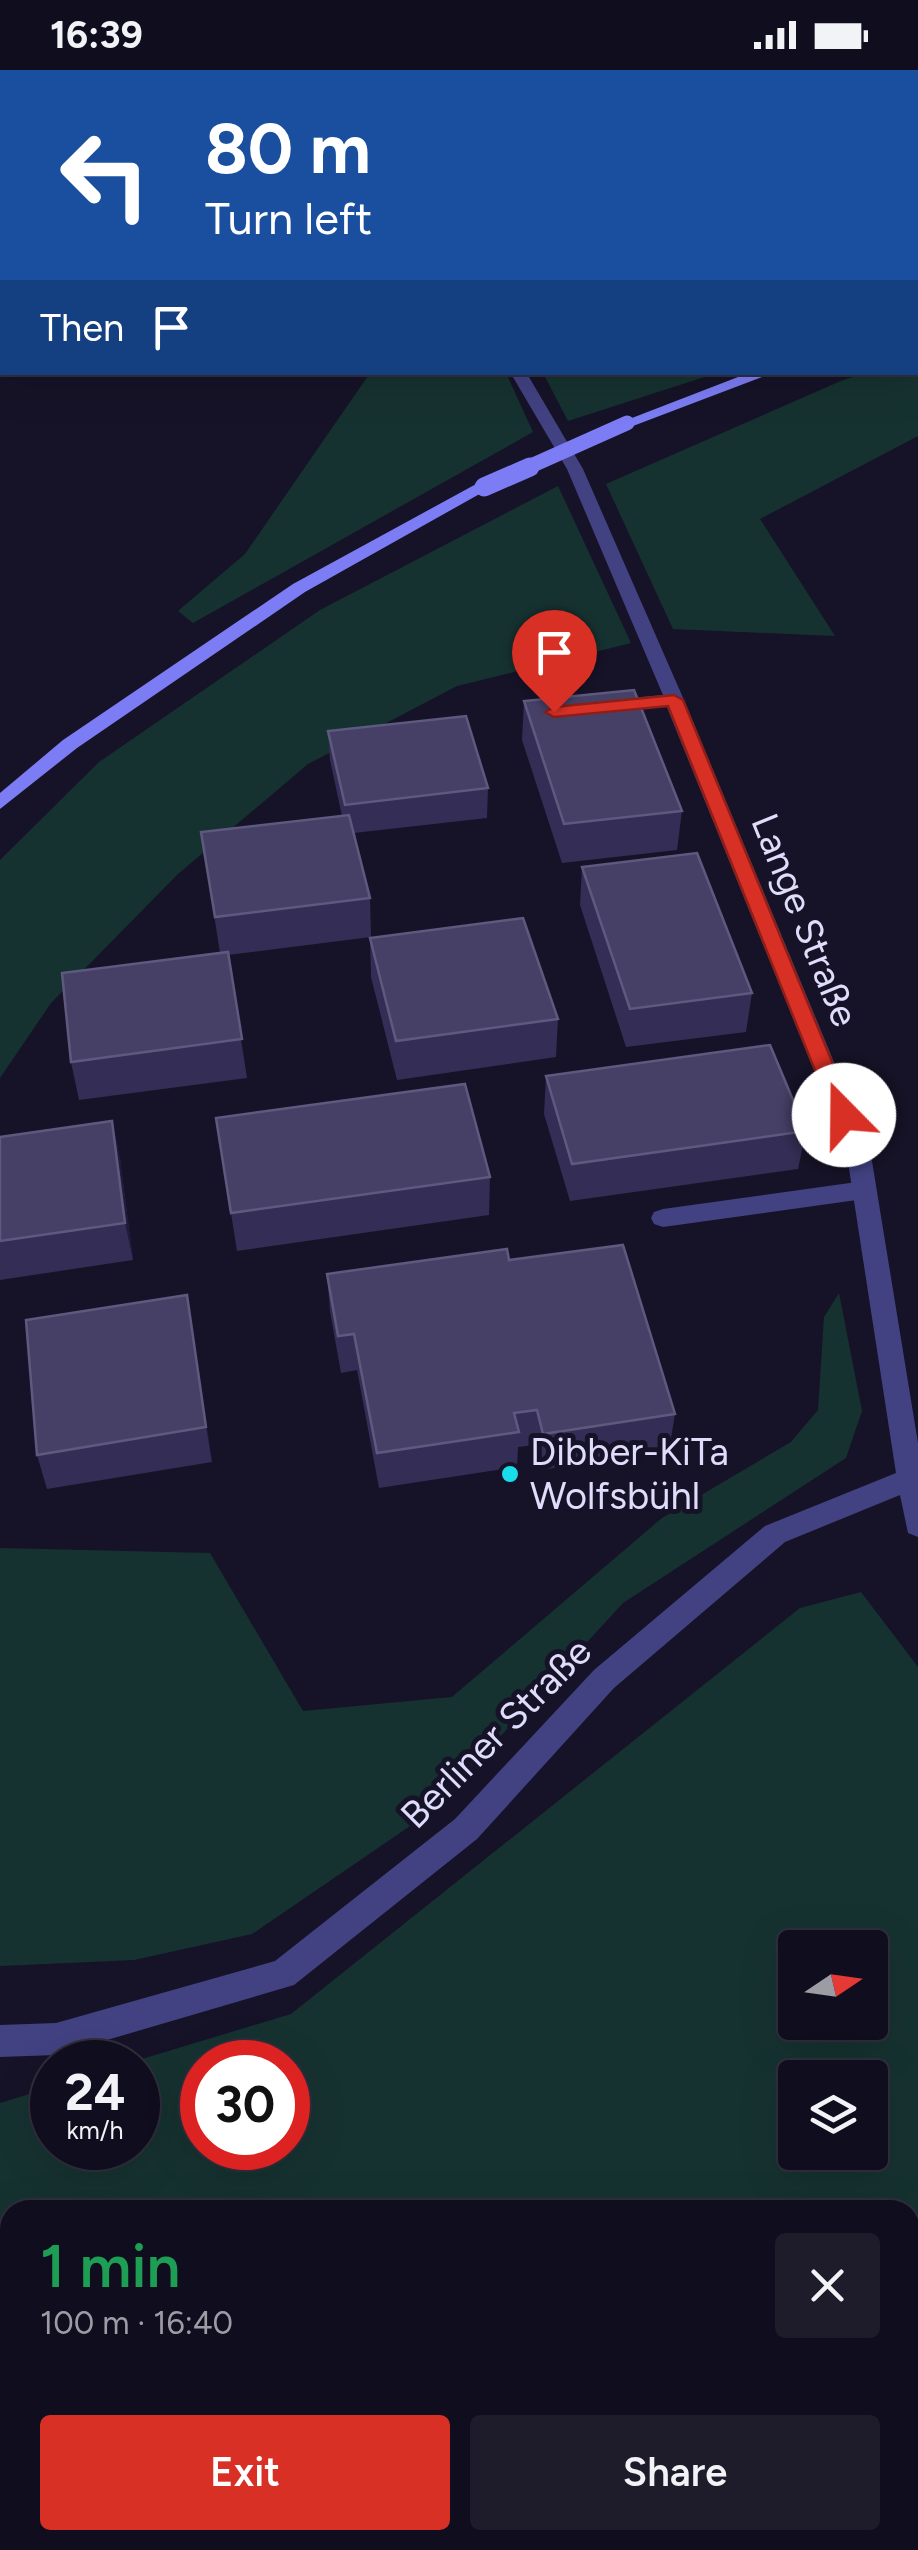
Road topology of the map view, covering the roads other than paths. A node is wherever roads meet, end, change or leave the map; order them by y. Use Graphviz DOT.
graph roads {
  1 [pos="520,375"];
  2 [pos="759,375"];
  3 [pos="674,700"];
  4 [pos="588,708"];
  5 [pos="0,804"];
  6 [pos="864,1190"];
  7 [pos="663,1218"];
  8 [pos="914,1476"];
  9 [pos="918,1525"];
  10 [pos="0,2040"];
  1 -- 3 [label="street, Lange Straße"];
  2 -- 5 [label="main road, bridge"];
  3 -- 4 [label="street"];
  3 -- 6 [label="street, Lange Straße"];
  6 -- 7 [label="street"];
  6 -- 8 [label="street, Lange Straße"];
  8 -- 9 [label="street, Lange Straße"];
  8 -- 10 [label="street, Berliner Straße"];
}
